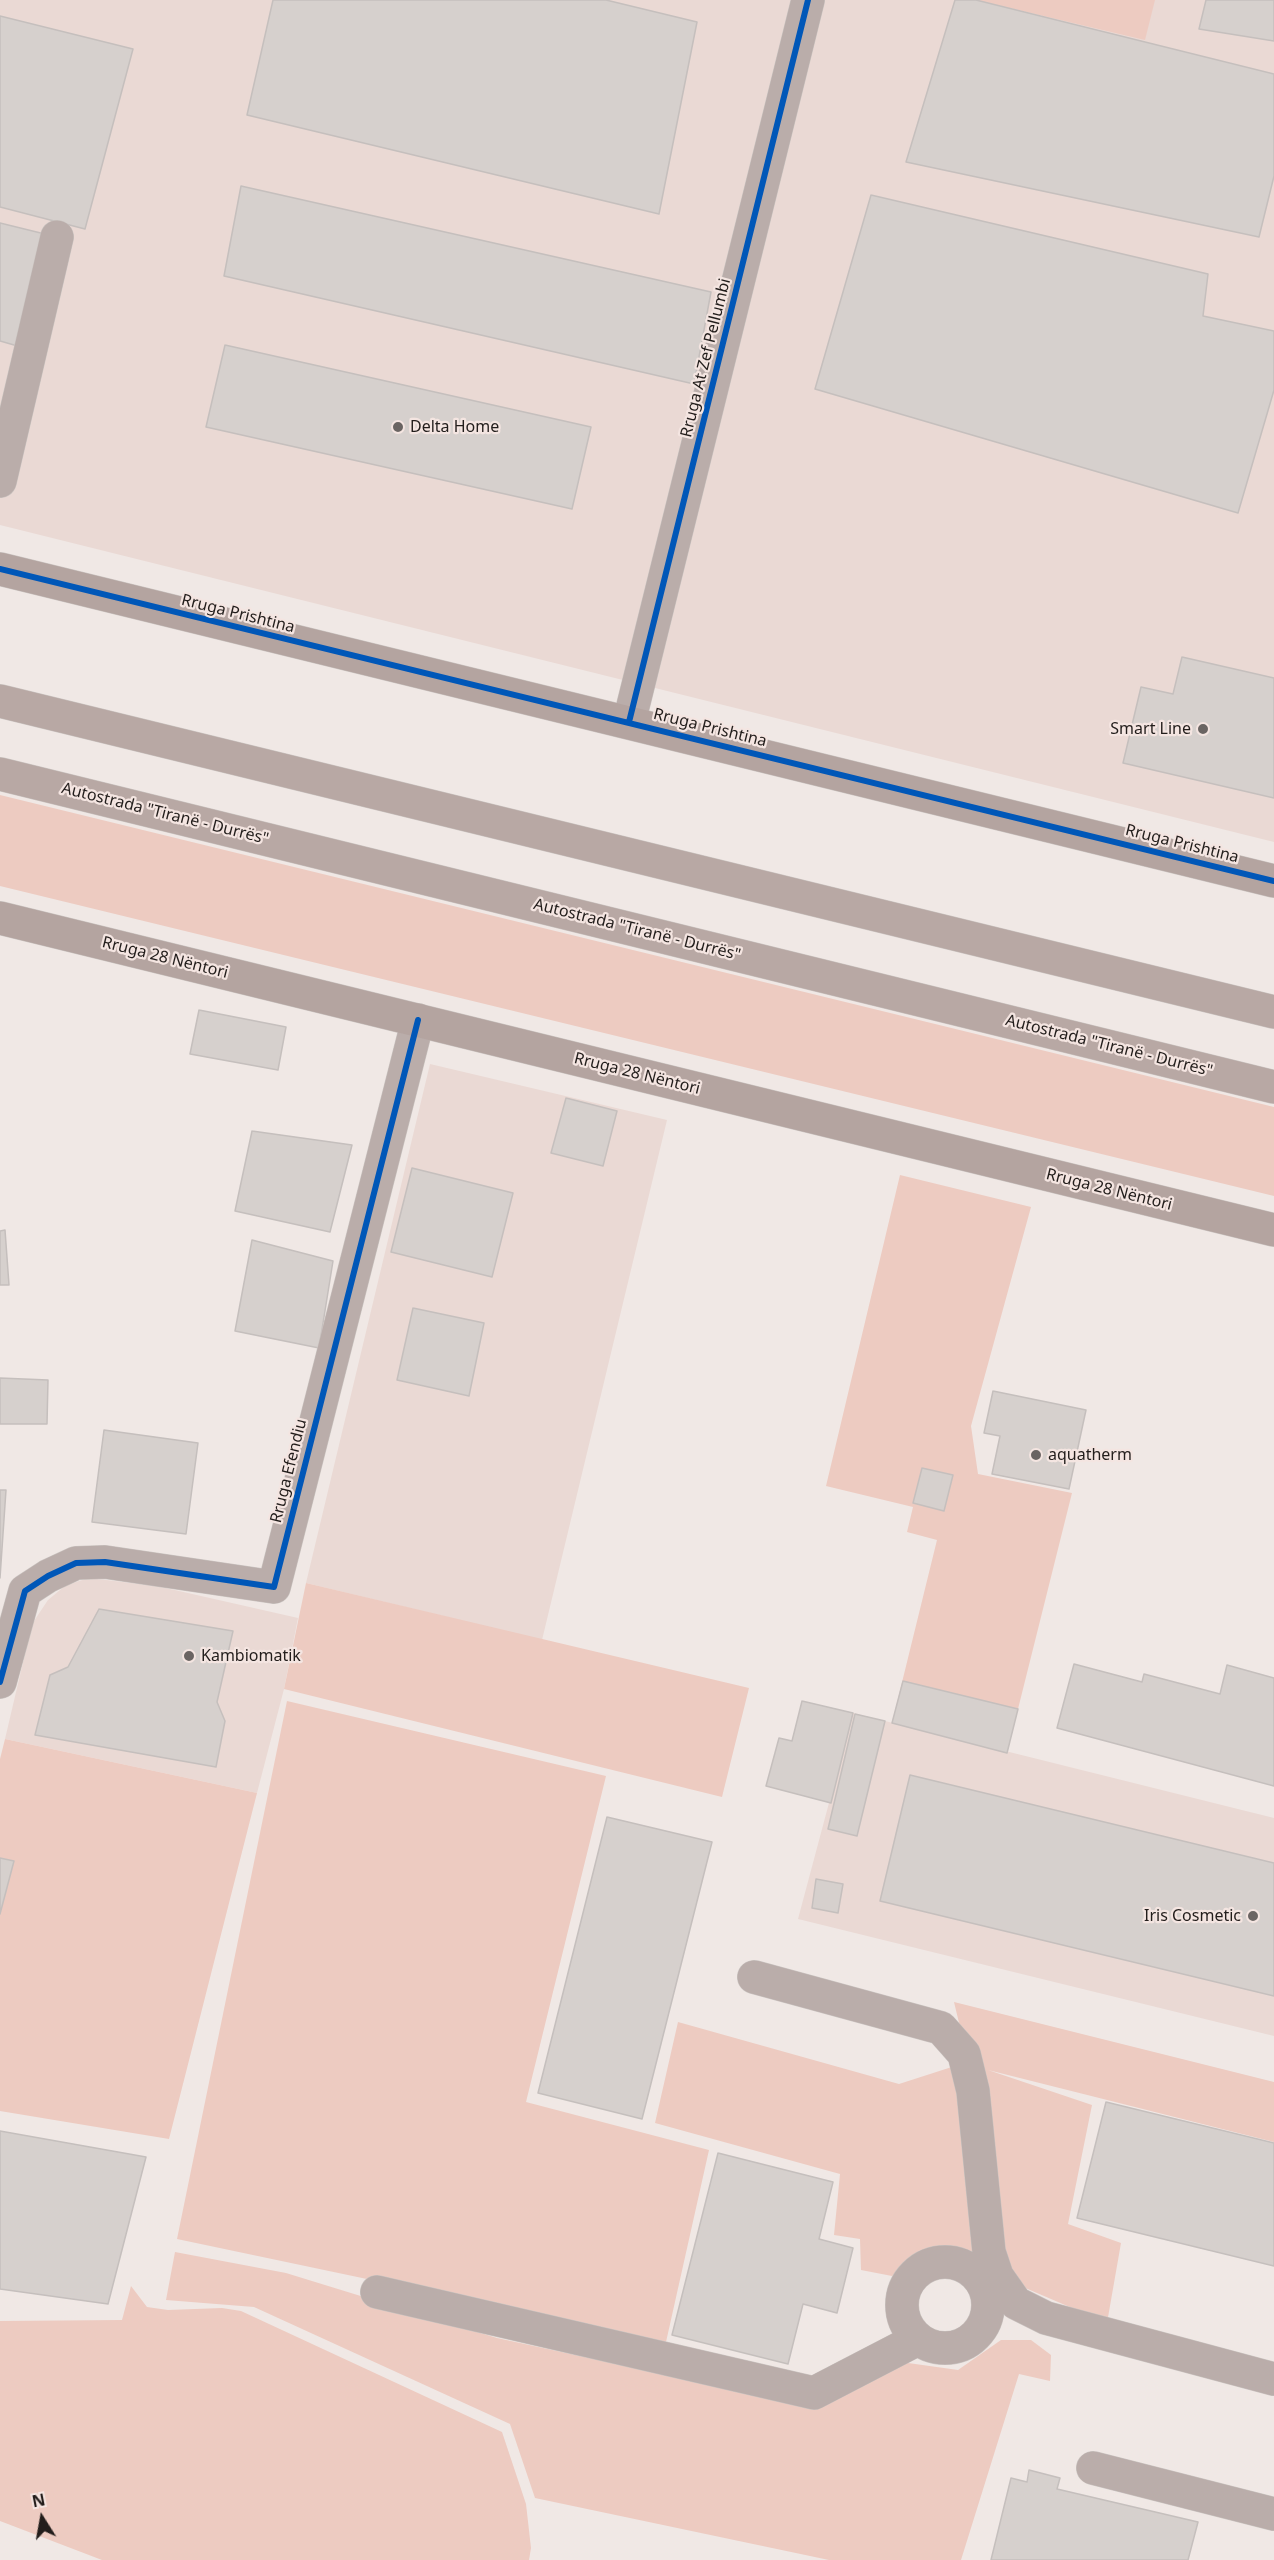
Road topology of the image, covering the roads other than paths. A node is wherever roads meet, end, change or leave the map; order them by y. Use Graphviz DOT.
graph roads {
  1 [pos="808,0"];
  2 [pos="57,237"];
  3 [pos="0,481"];
  4 [pos="0,569"];
  5 [pos="0,701"];
  6 [pos="629,722"];
  7 [pos="0,774"];
  8 [pos="1274,881"];
  9 [pos="0,918"];
  10 [pos="1274,1012"];
  11 [pos="418,1020"];
  12 [pos="1274,1087"];
  13 [pos="1274,1230"];
  14 [pos="0,1679"];
  15 [pos="753,1977"];
  16 [pos="986,2271"];
  17 [pos="377,2292"];
  18 [pos="918,2339"];
  19 [pos="1274,2379"];
  20 [pos="1093,2468"];
  21 [pos="1274,2514"];
  1 -- 6 [label="street, Rruga At Zef Pellumbi"];
  2 -- 3 [label="street"];
  4 -- 6 [label="main road, Rruga Prishtina"];
  5 -- 10 [label="highway"];
  6 -- 8 [label="main road, Rruga Prishtina"];
  7 -- 12 [label="highway, Autostrada \"Tiranë - Durrës\""];
  9 -- 11 [label="main road, Rruga 28 Nëntori"];
  11 -- 13 [label="main road, Rruga 28 Nëntori"];
  11 -- 14 [label="street, Rruga Efendiu"];
  15 -- 16 [label="street"];
  16 -- 18 [label="street"];
  16 -- 18 [label="street"];
  16 -- 19 [label="street"];
  17 -- 18 [label="street"];
  20 -- 21 [label="street"];
}
